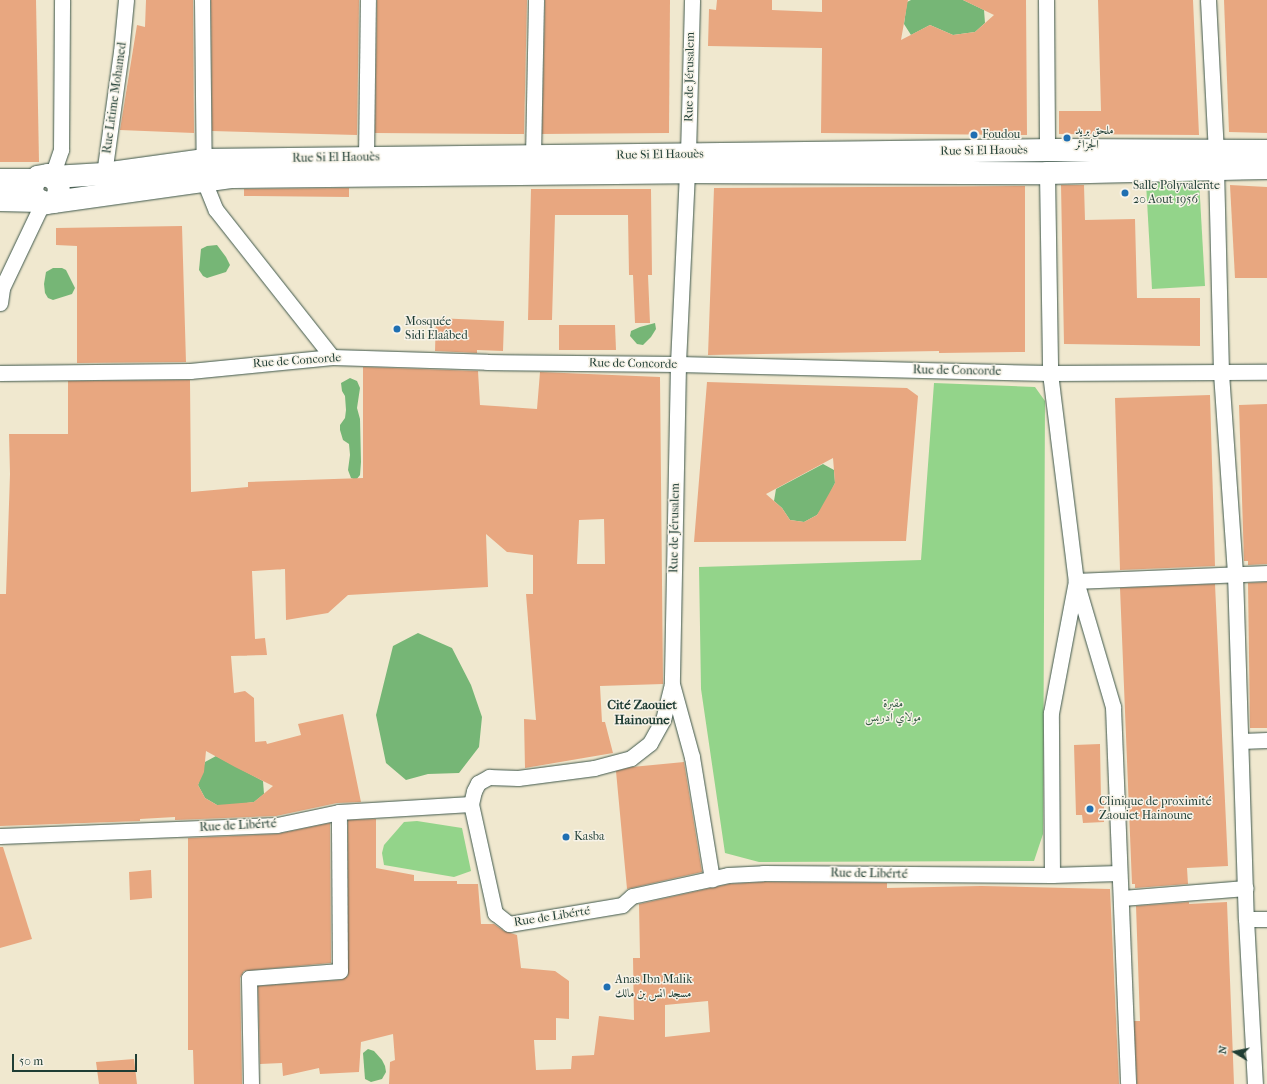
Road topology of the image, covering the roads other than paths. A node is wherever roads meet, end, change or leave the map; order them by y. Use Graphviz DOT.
graph roads {
  1 [pos="62,0"];
  2 [pos="126,0"];
  3 [pos="202,0"];
  4 [pos="368,0"];
  5 [pos="536,0"];
  6 [pos="692,0"];
  7 [pos="1046,0"];
  8 [pos="1208,0"];
  9 [pos="1047,150"];
  10 [pos="1267,151"];
  11 [pos="533,157"];
  12 [pos="366,158"];
  13 [pos="1216,160"];
  14 [pos="687,163"];
  15 [pos="1267,168"];
  16 [pos="203,170"];
  17 [pos="1047,173"];
  18 [pos="104,174"];
  19 [pos="47,178"];
  20 [pos="0,180"];
  21 [pos="106,196"];
  22 [pos="0,200"];
  23 [pos="46,202"];
  24 [pos="1,288"];
  25 [pos="0,303"];
  26 [pos="332,357"];
  27 [pos="678,364"];
  28 [pos="1267,372"];
  29 [pos="0,373"];
  30 [pos="1221,373"];
  31 [pos="1050,374"];
  32 [pos="1267,573"];
  33 [pos="1235,574"];
  34 [pos="1076,581"];
  35 [pos="672,684"];
  36 [pos="1267,740"];
  37 [pos="1241,741"];
  38 [pos="471,804"];
  39 [pos="339,812"];
  40 [pos="0,836"];
  41 [pos="1119,873"];
  42 [pos="1052,875"];
  43 [pos="712,879"];
  44 [pos="1246,888"];
  45 [pos="1122,898"];
  46 [pos="1246,919"];
  47 [pos="1267,919"];
  48 [pos="251,1084"];
  49 [pos="1128,1084"];
  50 [pos="1255,1084"];
  1 -- 19 [label="street"];
  2 -- 18 [label="street, Rue Litime Mohamed"];
  3 -- 16 [label="street"];
  4 -- 12 [label="street"];
  5 -- 11 [label="street"];
  6 -- 14 [label="street, Rue de Jérusalem"];
  7 -- 9 [label="street"];
  8 -- 13 [label="street"];
  9 -- 13 [label="street, Rue Si El Haouès"];
  9 -- 14 [label="street, Rue Si El Haouès"];
  9 -- 17 [label="street"];
  10 -- 13 [label="street, Rue Si El Haouès"];
  11 -- 12 [label="street, Rue Si El Haouès"];
  11 -- 14 [label="street, Rue Si El Haouès"];
  12 -- 16 [label="street, Rue Si El Haouès"];
  13 -- 15 [label="street, Rue Si El Haouès"];
  13 -- 17 [label="street, Rue Si El Haouès"];
  13 -- 30 [label="street"];
  14 -- 16 [label="street, Rue Si El Haouès"];
  14 -- 17 [label="street, Rue Si El Haouès"];
  14 -- 27 [label="street, Rue de Jérusalem"];
  16 -- 18 [label="street, Rue Si El Haouès"];
  16 -- 21 [label="street, Rue Si El Haouès"];
  16 -- 26 [label="street"];
  17 -- 31 [label="street"];
  18 -- 19 [label="street, Rue Si El Haouès"];
  18 -- 21 [label="street, Rue Litime Mohamed"];
  19 -- 20 [label="street, Rue Si El Haouès"];
  19 -- 23 [label="street"];
  21 -- 23 [label="street, Rue Si El Haouès"];
  22 -- 23 [label="street, Rue Si El Haouès"];
  23 -- 24 [label="street"];
  24 -- 25 [label="street"];
  26 -- 27 [label="street, Rue de Concorde"];
  26 -- 29 [label="street, Rue de Concorde"];
  27 -- 31 [label="street, Rue de Concorde"];
  27 -- 35 [label="street, Rue de Jérusalem"];
  28 -- 30 [label="street, Rue de Concorde"];
  30 -- 31 [label="street, Rue de Concorde"];
  30 -- 33 [label="street"];
  31 -- 34 [label="street"];
  32 -- 33 [label="street"];
  33 -- 34 [label="street"];
  33 -- 37 [label="street"];
  34 -- 41 [label="street"];
  34 -- 42 [label="street"];
  35 -- 38 [label="street"];
  35 -- 43 [label="street, Rue de Jérusalem"];
  36 -- 37 [label="street"];
  37 -- 44 [label="street"];
  38 -- 39 [label="street, Rue de Libérté"];
  38 -- 43 [label="street, Rue de Libérté"];
  39 -- 40 [label="street, Rue de Libérté"];
  39 -- 48 [label="street"];
  41 -- 42 [label="street, Rue de Libérté"];
  41 -- 45 [label="street"];
  42 -- 43 [label="street, Rue de Libérté"];
  44 -- 45 [label="street"];
  44 -- 46 [label="street"];
  45 -- 49 [label="street"];
  46 -- 47 [label="street"];
  46 -- 50 [label="street"];
}
